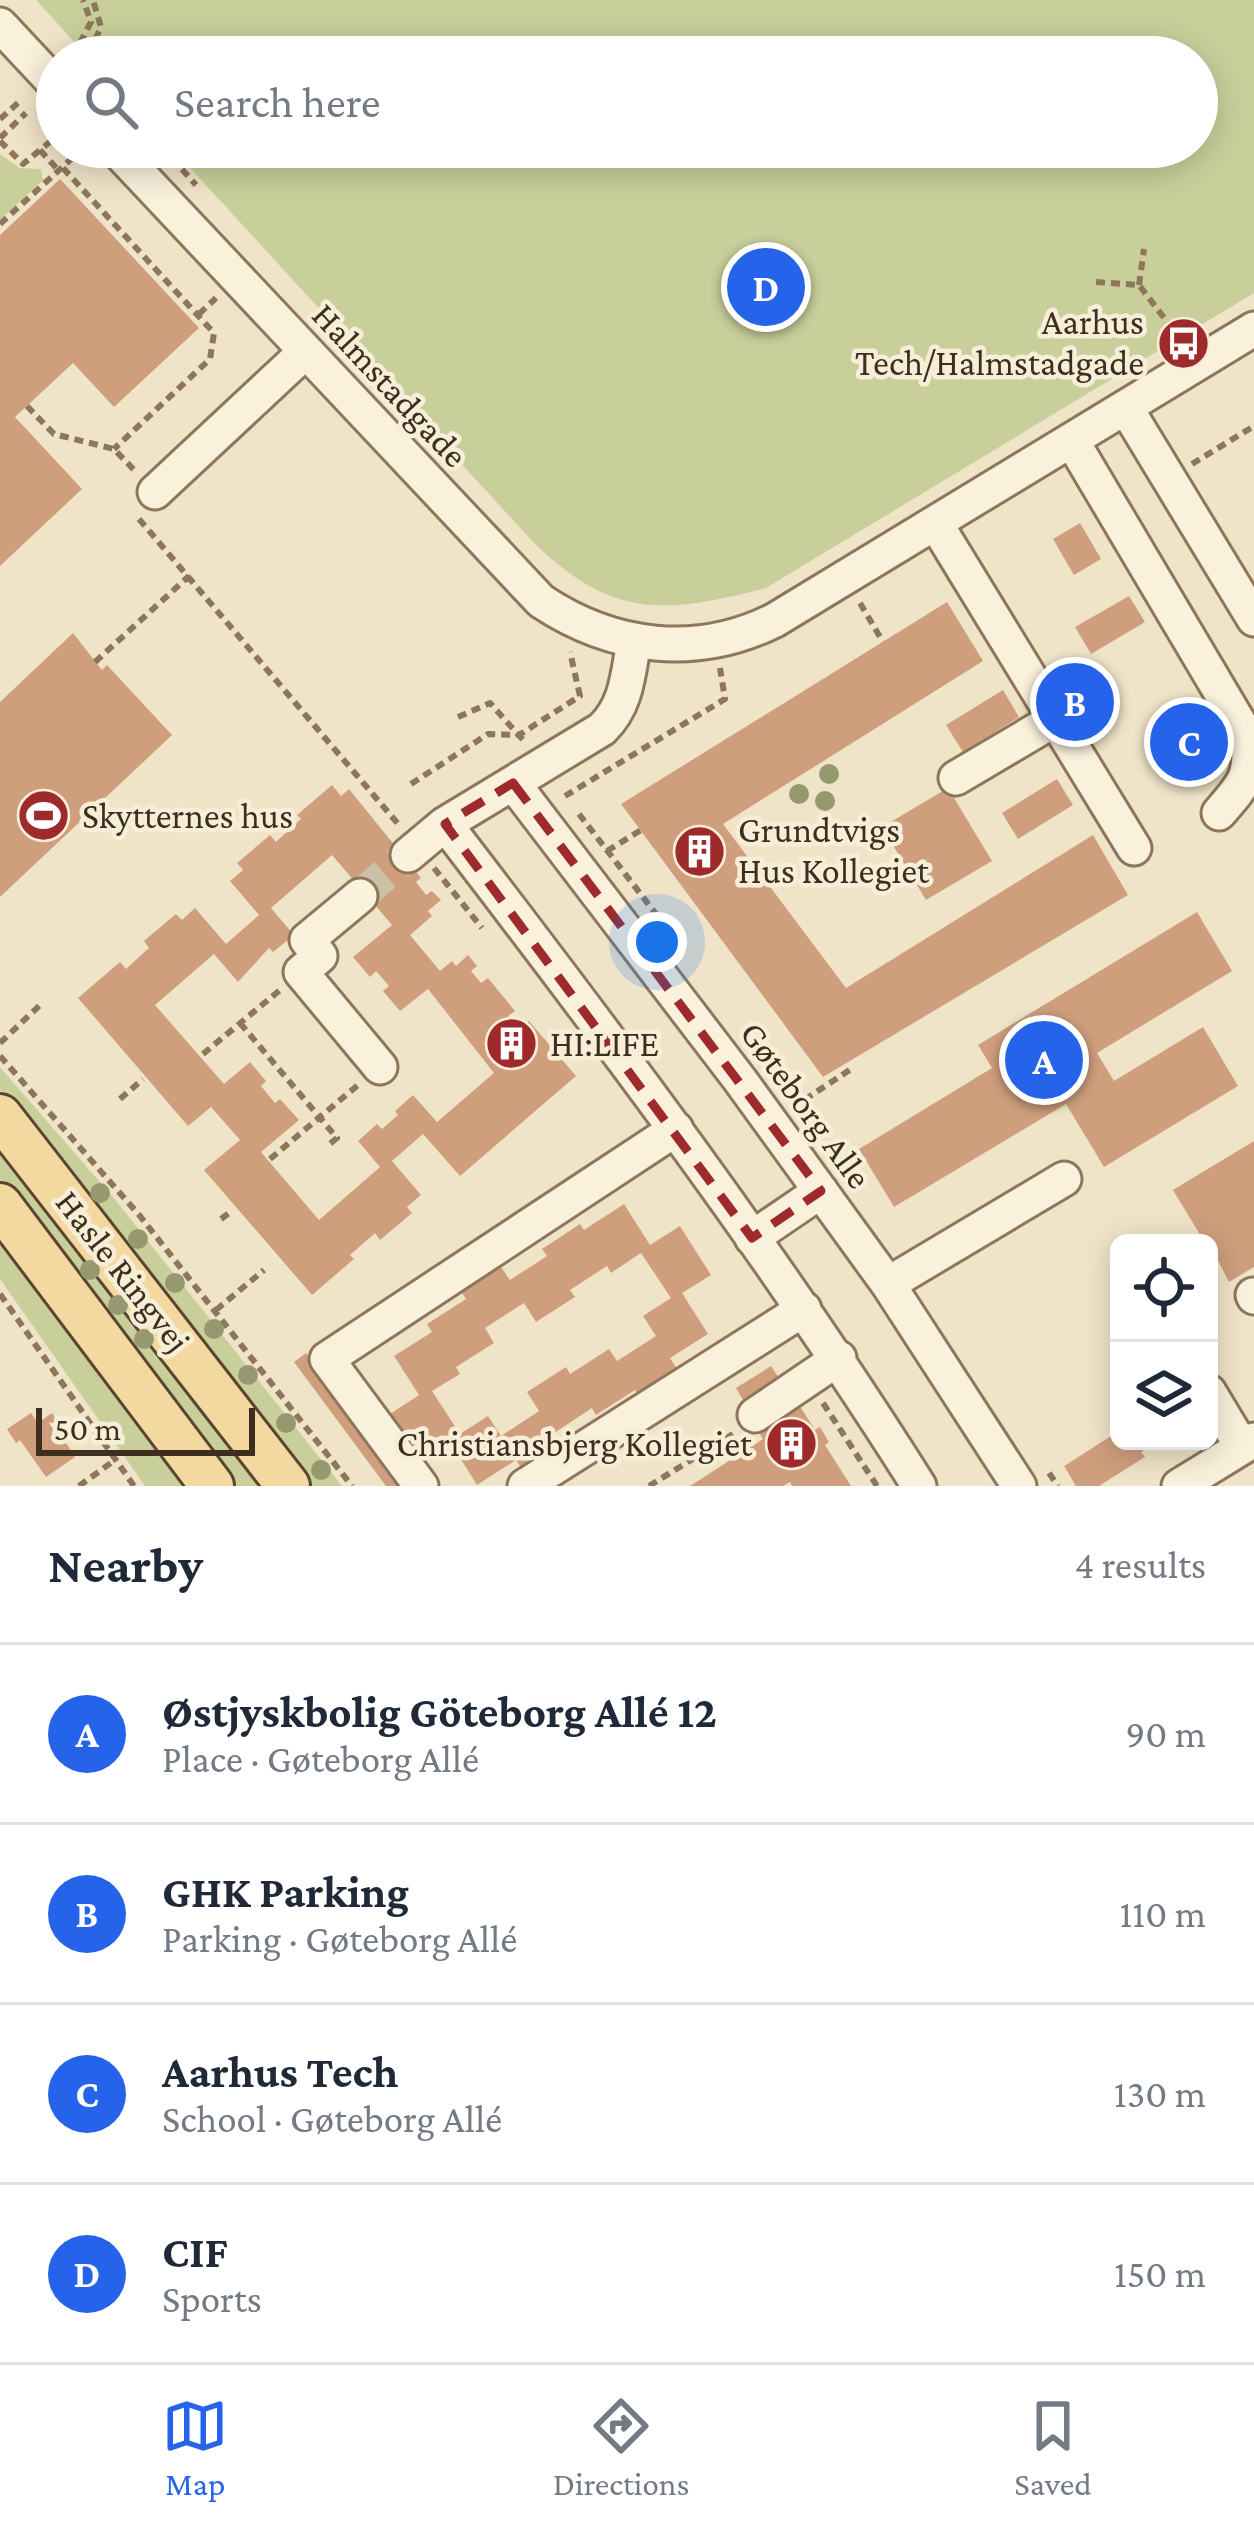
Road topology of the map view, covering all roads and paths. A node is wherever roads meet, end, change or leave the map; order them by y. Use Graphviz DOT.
graph roads {
  1 [pos="83,0"];
  2 [pos="93,0"];
  3 [pos="0,25"];
  4 [pos="84,36"];
  5 [pos="98,36"];
  6 [pos="36,64"];
  7 [pos="18,103"];
  8 [pos="26,113"];
  9 [pos="0,119"];
  10 [pos="0,139"];
  11 [pos="36,153"];
  12 [pos="116,168"];
  13 [pos="181,168"];
  14 [pos="61,169"];
  15 [pos="190,178"];
  16 [pos="0,224"];
  17 [pos="1144,249"];
  18 [pos="1096,282"];
  19 [pos="1139,285"];
  20 [pos="216,298"];
  21 [pos="200,314"];
  22 [pos="1254,329"];
  23 [pos="305,352"];
  24 [pos="1206,358"];
  25 [pos="27,406"];
  26 [pos="1126,408"];
  27 [pos="1254,426"];
  28 [pos="1072,441"];
  29 [pos="114,448"];
  30 [pos="1169,479"];
  31 [pos="144,502"];
  32 [pos="936,524"];
  33 [pos="189,576"];
  34 [pos="846,579"];
  35 [pos="1254,619"];
  36 [pos="634,641"];
  37 [pos="716,641"];
  38 [pos="883,642"];
  39 [pos="569,649"];
  40 [pos="95,662"];
  41 [pos="1054,720"];
  42 [pos="1251,738"];
  43 [pos="956,778"];
  44 [pos="513,783"];
  45 [pos="411,784"];
  46 [pos="565,796"];
  47 [pos="1219,813"];
  48 [pos="445,824"];
  49 [pos="640,830"];
  50 [pos="1134,848"];
  51 [pos="413,851"];
  52 [pos="580,871"];
  53 [pos="360,896"];
  54 [pos="488,935"];
  55 [pos="301,972"];
  56 [pos="40,1005"];
  57 [pos="239,1024"];
  58 [pos="0,1043"];
  59 [pos="203,1054"];
  60 [pos="0,1056"];
  61 [pos="380,1067"];
  62 [pos="854,1067"];
  63 [pos="143,1079"];
  64 [pos="120,1099"];
  65 [pos="0,1117"];
  66 [pos="320,1117"];
  67 [pos="771,1122"];
  68 [pos="676,1129"];
  69 [pos="326,1147"];
  70 [pos="270,1159"];
  71 [pos="1064,1178"];
  72 [pos="821,1191"];
  73 [pos="0,1204"];
  74 [pos="233,1210"];
  75 [pos="221,1219"];
  76 [pos="752,1238"];
  77 [pos="264,1270"];
  78 [pos="888,1284"];
  79 [pos="0,1294"];
  80 [pos="804,1309"];
  81 [pos="215,1311"];
  82 [pos="839,1358"];
  83 [pos="1218,1404"];
  84 [pos="755,1414"];
  85 [pos="1248,1444"];
  86 [pos="115,1460"];
  87 [pos="79,1486"];
  88 [pos="134,1486"];
  89 [pos="212,1486"];
  90 [pos="288,1486"];
  91 [pos="352,1486"];
  92 [pos="421,1486"];
  93 [pos="525,1486"];
  94 [pos="650,1486"];
  95 [pos="920,1486"];
  96 [pos="1019,1486"];
  97 [pos="1179,1486"];
  1 -- 4 [label="path"];
  2 -- 5 [label="path"];
  3 -- 6 [label="street"];
  7 -- 9 [label="path"];
  8 -- 10 [label="path"];
  10 -- 11 [label="path"];
  12 -- 23 [label="street, Halmstadgade"];
  13 -- 15 [label="path"];
  14 -- 16 [label="path"];
  14 -- 21 [label="path"];
  17 -- 19 [label="path"];
  18 -- 19 [label="path"];
  19 -- 24 [label="path"];
  20 -- 21 [label="path"];
  21 -- 29 [label="path"];
  22 -- 24 [label="street, Halmstadgade"];
  23 -- 31 [label="street"];
  23 -- 36 [label="street, Halmstadgade"];
  24 -- 26 [label="street, Halmstadgade"];
  25 -- 29 [label="path"];
  26 -- 28 [label="street, Halmstadgade"];
  26 -- 30 [label="street"];
  27 -- 30 [label="path"];
  28 -- 32 [label="street, Halmstadgade"];
  28 -- 42 [label="street"];
  29 -- 31 [label="path"];
  30 -- 35 [label="street"];
  31 -- 33 [label="path"];
  32 -- 34 [label="street, Halmstadgade"];
  32 -- 41 [label="street"];
  33 -- 40 [label="path"];
  33 -- 51 [label="path"];
  34 -- 37 [label="street, Halmstadgade"];
  34 -- 38 [label="path"];
  36 -- 37 [label="street, Halmstadgade"];
  36 -- 44 [label="street"];
  37 -- 46 [label="path"];
  39 -- 45 [label="path"];
  41 -- 43 [label="street"];
  41 -- 50 [label="street"];
  42 -- 47 [label="street"];
  44 -- 48 [label="street"];
  44 -- 52 [label="street, Gøteborg Alle"];
  48 -- 51 [label="street"];
  48 -- 68 [label="street"];
  49 -- 52 [label="path"];
  51 -- 54 [label="path"];
  52 -- 67 [label="street, Gøteborg Alle"];
  53 -- 55 [label="street"];
  55 -- 57 [label="path"];
  55 -- 61 [label="street"];
  56 -- 58 [label="path"];
  57 -- 59 [label="path"];
  57 -- 66 [label="path"];
  60 -- 81 [label="path"];
  61 -- 66 [label="path"];
  62 -- 67 [label="path"];
  63 -- 64 [label="path"];
  65 -- 90 [label="main road, Hasle Ringvej"];
  66 -- 69 [label="path"];
  66 -- 70 [label="path"];
  67 -- 72 [label="street, Gøteborg Alle"];
  68 -- 76 [label="street"];
  68 -- 92 [label="street"];
  71 -- 78 [label="street"];
  72 -- 76 [label="street"];
  72 -- 78 [label="street, Gøteborg Alle"];
  73 -- 89 [label="main road, Hasle Ringvej"];
  74 -- 75 [label="path"];
  76 -- 80 [label="street"];
  77 -- 81 [label="path"];
  78 -- 96 [label="street, Gøteborg Alle"];
  79 -- 86 [label="path"];
  80 -- 82 [label="street"];
  80 -- 93 [label="street"];
  81 -- 91 [label="path"];
  82 -- 84 [label="street"];
  82 -- 95 [label="street"];
  83 -- 85 [label="street"];
  84 -- 94 [label="path"];
  85 -- 97 [label="street"];
  86 -- 87 [label="path"];
  86 -- 88 [label="path"];
}
